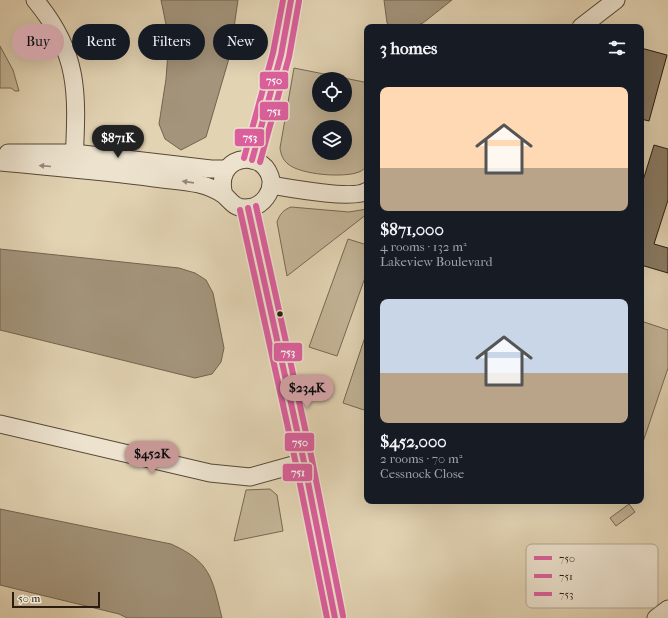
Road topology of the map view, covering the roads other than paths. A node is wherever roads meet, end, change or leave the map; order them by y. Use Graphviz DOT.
graph roads {
  1 [pos="35,0"];
  2 [pos="291,0"];
  3 [pos="616,0"];
  4 [pos="585,24"];
  5 [pos="0,153"];
  6 [pos="252,160"];
  7 [pos="74,161"];
  8 [pos="0,162"];
  9 [pos="226,169"];
  10 [pos="271,185"];
  11 [pos="364,192"];
  12 [pos="224,195"];
  13 [pos="248,208"];
  14 [pos="0,424"];
  15 [pos="304,462"];
  16 [pos="668,609"];
  17 [pos="335,618"];
  18 [pos="656,618"];
  1 -- 7 [label="street"];
  2 -- 6 [label="street"];
  3 -- 4 [label="street"];
  5 -- 7 [label="street"];
  6 -- 9 [label="street"];
  6 -- 10 [label="street"];
  7 -- 8 [label="street, one-way"];
  7 -- 9 [label="street"];
  12 -- 7 [label="street, one-way"];
  9 -- 12 [label="street"];
  10 -- 11 [label="street"];
  10 -- 13 [label="street"];
  12 -- 13 [label="street"];
  13 -- 15 [label="street"];
  14 -- 15 [label="street"];
  15 -- 17 [label="street"];
  16 -- 18 [label="street"];
}
